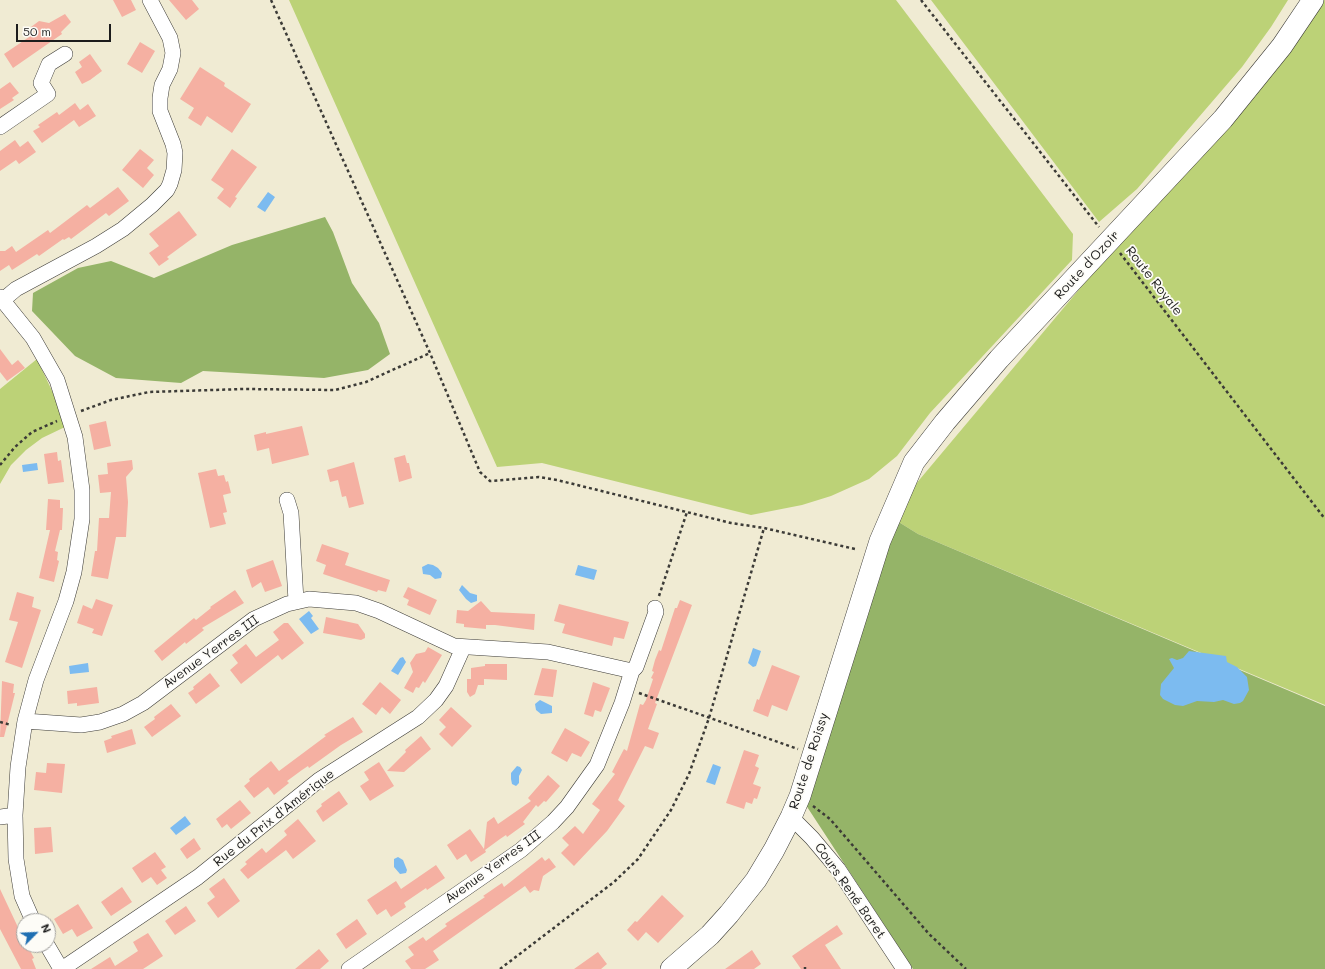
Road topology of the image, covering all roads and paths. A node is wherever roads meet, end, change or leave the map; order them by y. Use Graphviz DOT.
graph roads {
  1 [pos="150,0"];
  2 [pos="271,0"];
  3 [pos="921,0"];
  4 [pos="1312,0"];
  5 [pos="65,54"];
  6 [pos="0,127"];
  7 [pos="1110,240"];
  8 [pos="2,299"];
  9 [pos="430,353"];
  10 [pos="69,416"];
  11 [pos="0,465"];
  12 [pos="287,500"];
  13 [pos="687,512"];
  14 [pos="1325,519"];
  15 [pos="764,528"];
  16 [pos="880,541"];
  17 [pos="855,549"];
  18 [pos="296,601"];
  19 [pos="655,608"];
  20 [pos="463,648"];
  21 [pos="632,671"];
  22 [pos="628,689"];
  23 [pos="709,718"];
  24 [pos="25,721"];
  25 [pos="812,754"];
  26 [pos="800,796"];
  27 [pos="7,816"];
  28 [pos="790,817"];
  29 [pos="29,913"];
  30 [pos="52,953"];
  31 [pos="62,969"];
  32 [pos="349,969"];
  33 [pos="500,969"];
  34 [pos="671,969"];
  35 [pos="904,969"];
  36 [pos="966,969"];
  1 -- 8 [label="street"];
  2 -- 9 [label="path"];
  3 -- 7 [label="path, Route Royale"];
  4 -- 7 [label="main road, Route d'Ozoir"];
  5 -- 6 [label="street"];
  7 -- 14 [label="path, Route Royale"];
  7 -- 16 [label="main road, Route d'Ozoir"];
  8 -- 10 [label="street"];
  9 -- 10 [label="path"];
  9 -- 13 [label="path"];
  10 -- 11 [label="path"];
  10 -- 24 [label="street"];
  12 -- 18 [label="street"];
  13 -- 15 [label="path"];
  13 -- 19 [label="path"];
  15 -- 17 [label="path"];
  15 -- 23 [label="path"];
  16 -- 25 [label="main road, Route de Roissy"];
  18 -- 20 [label="street, Avenue Yerres III"];
  18 -- 24 [label="street, Avenue Yerres III"];
  19 -- 21 [label="street, Avenue Yerres III"];
  20 -- 21 [label="street, Avenue Yerres III"];
  20 -- 31 [label="street, Rue du Prix d'Amérique"];
  21 -- 22 [label="street, Avenue Yerres III"];
  22 -- 23 [label="path"];
  22 -- 32 [label="street, Avenue Yerres III"];
  23 -- 25 [label="path"];
  23 -- 33 [label="path"];
  24 -- 27 [label="street"];
  25 -- 26 [label="main road, Route de Roissy"];
  26 -- 28 [label="main road, Route de Roissy"];
  26 -- 36 [label="path"];
  27 -- 29 [label="street"];
  28 -- 34 [label="main road, Route de Roissy"];
  28 -- 35 [label="street, Cours René Baret"];
  30 -- 31 [label="street"];
}
